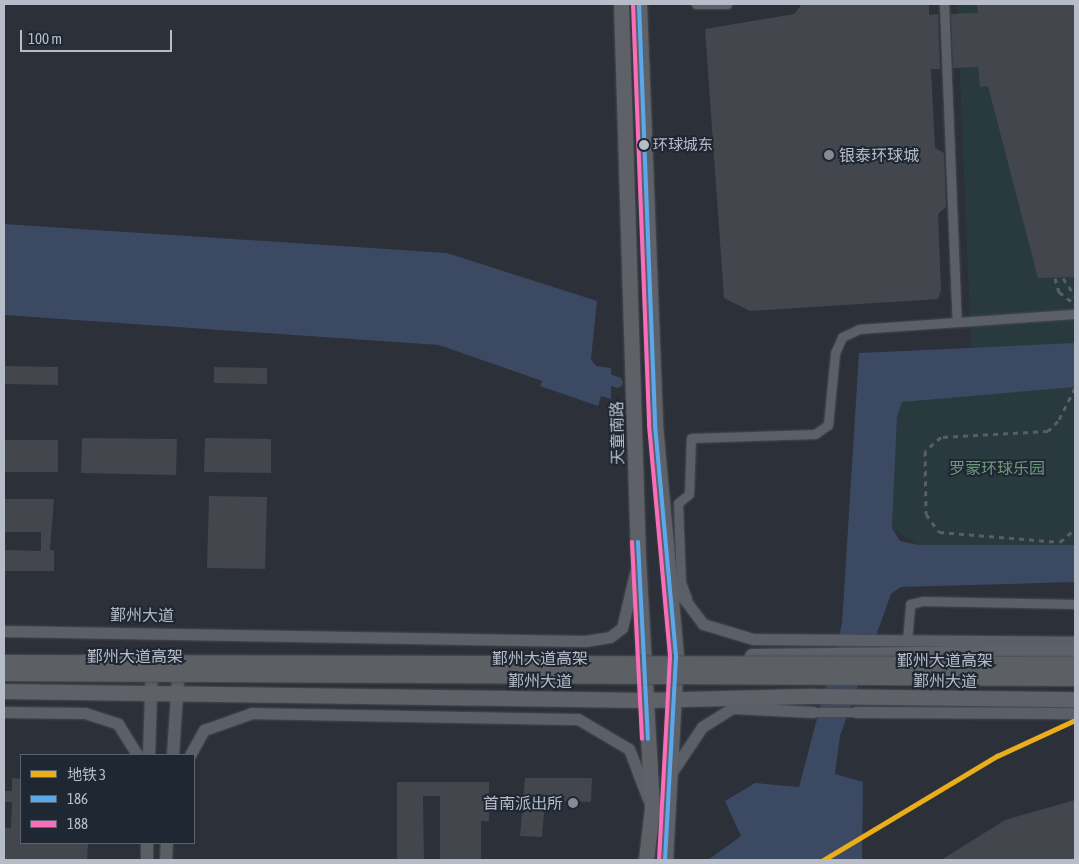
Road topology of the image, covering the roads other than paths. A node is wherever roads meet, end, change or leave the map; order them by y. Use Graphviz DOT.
graph roads {
  1 [pos="621,4"];
  2 [pos="639,4"];
  3 [pos="696,4"];
  4 [pos="727,4"];
  5 [pos="944,4"];
  6 [pos="1075,314"];
  7 [pos="957,322"];
  8 [pos="638,556"];
  9 [pos="667,556"];
  10 [pos="1075,604"];
  11 [pos="693,613"];
  12 [pos="4,631"];
  13 [pos="907,641"];
  14 [pos="1075,642"];
  15 [pos="878,648"];
  16 [pos="1075,652"];
  17 [pos="4,654"];
  18 [pos="152,656"];
  19 [pos="179,656"];
  20 [pos="644,656"];
  21 [pos="676,657"];
  22 [pos="4,662"];
  23 [pos="1075,664"];
  24 [pos="4,673"];
  25 [pos="1075,678"];
  26 [pos="4,691"];
  27 [pos="151,692"];
  28 [pos="177,692"];
  29 [pos="674,699"];
  30 [pos="1075,699"];
  31 [pos="645,700"];
  32 [pos="4,712"];
  33 [pos="813,712"];
  34 [pos="856,712"];
  35 [pos="1075,713"];
  36 [pos="136,754"];
  37 [pos="150,754"];
  38 [pos="173,754"];
  39 [pos="191,754"];
  40 [pos="668,783"];
  41 [pos="652,808"];
  42 [pos="147,844"];
  43 [pos="167,844"];
  44 [pos="147,860"];
  45 [pos="166,860"];
  46 [pos="646,860"];
  47 [pos="665,860"];
  1 -- 8 [label="main road, 天童南路"];
  2 -- 9 [label="main road"];
  3 -- 4 [label="street"];
  5 -- 7 [label="street"];
  6 -- 7 [label="street"];
  7 -- 11 [label="street"];
  8 -- 12 [label="street, 鄞州大道"];
  8 -- 20 [label="main road, 天童南路"];
  9 -- 11 [label="street"];
  9 -- 21 [label="main road"];
  10 -- 13 [label="street"];
  11 -- 15 [label="street"];
  13 -- 14 [label="street"];
  13 -- 15 [label="street"];
  15 -- 16 [label="main road, 鄞州大道"];
  15 -- 21 [label="main road, 鄞州大道"];
  17 -- 18 [label="main road, 鄞州大道"];
  18 -- 19 [label="main road, 鄞州大道"];
  18 -- 27 [label="main road"];
  19 -- 20 [label="main road, 鄞州大道"];
  19 -- 28 [label="main road"];
  20 -- 21 [label="main road, 鄞州大道"];
  20 -- 31 [label="main road, 天童南路"];
  21 -- 29 [label="main road"];
  22 -- 23 [label="highway, 鄞州大道高架, bridge"];
  24 -- 25 [label="highway, 鄞州大道高架, bridge"];
  26 -- 27 [label="main road, 鄞州大道"];
  27 -- 28 [label="main road, 鄞州大道"];
  27 -- 37 [label="main road"];
  28 -- 31 [label="main road, 鄞州大道"];
  28 -- 38 [label="main road"];
  29 -- 30 [label="main road, 鄞州大道"];
  29 -- 31 [label="main road, 鄞州大道"];
  29 -- 40 [label="main road"];
  31 -- 41 [label="main road, 天童南路"];
  32 -- 36 [label="street"];
  33 -- 34 [label="street"];
  33 -- 40 [label="street"];
  34 -- 35 [label="street"];
  39 -- 41 [label="street"];
  40 -- 47 [label="main road"];
  41 -- 46 [label="main road, 天童南路"];
  42 -- 44 [label="main road"];
  43 -- 45 [label="main road"];
}
